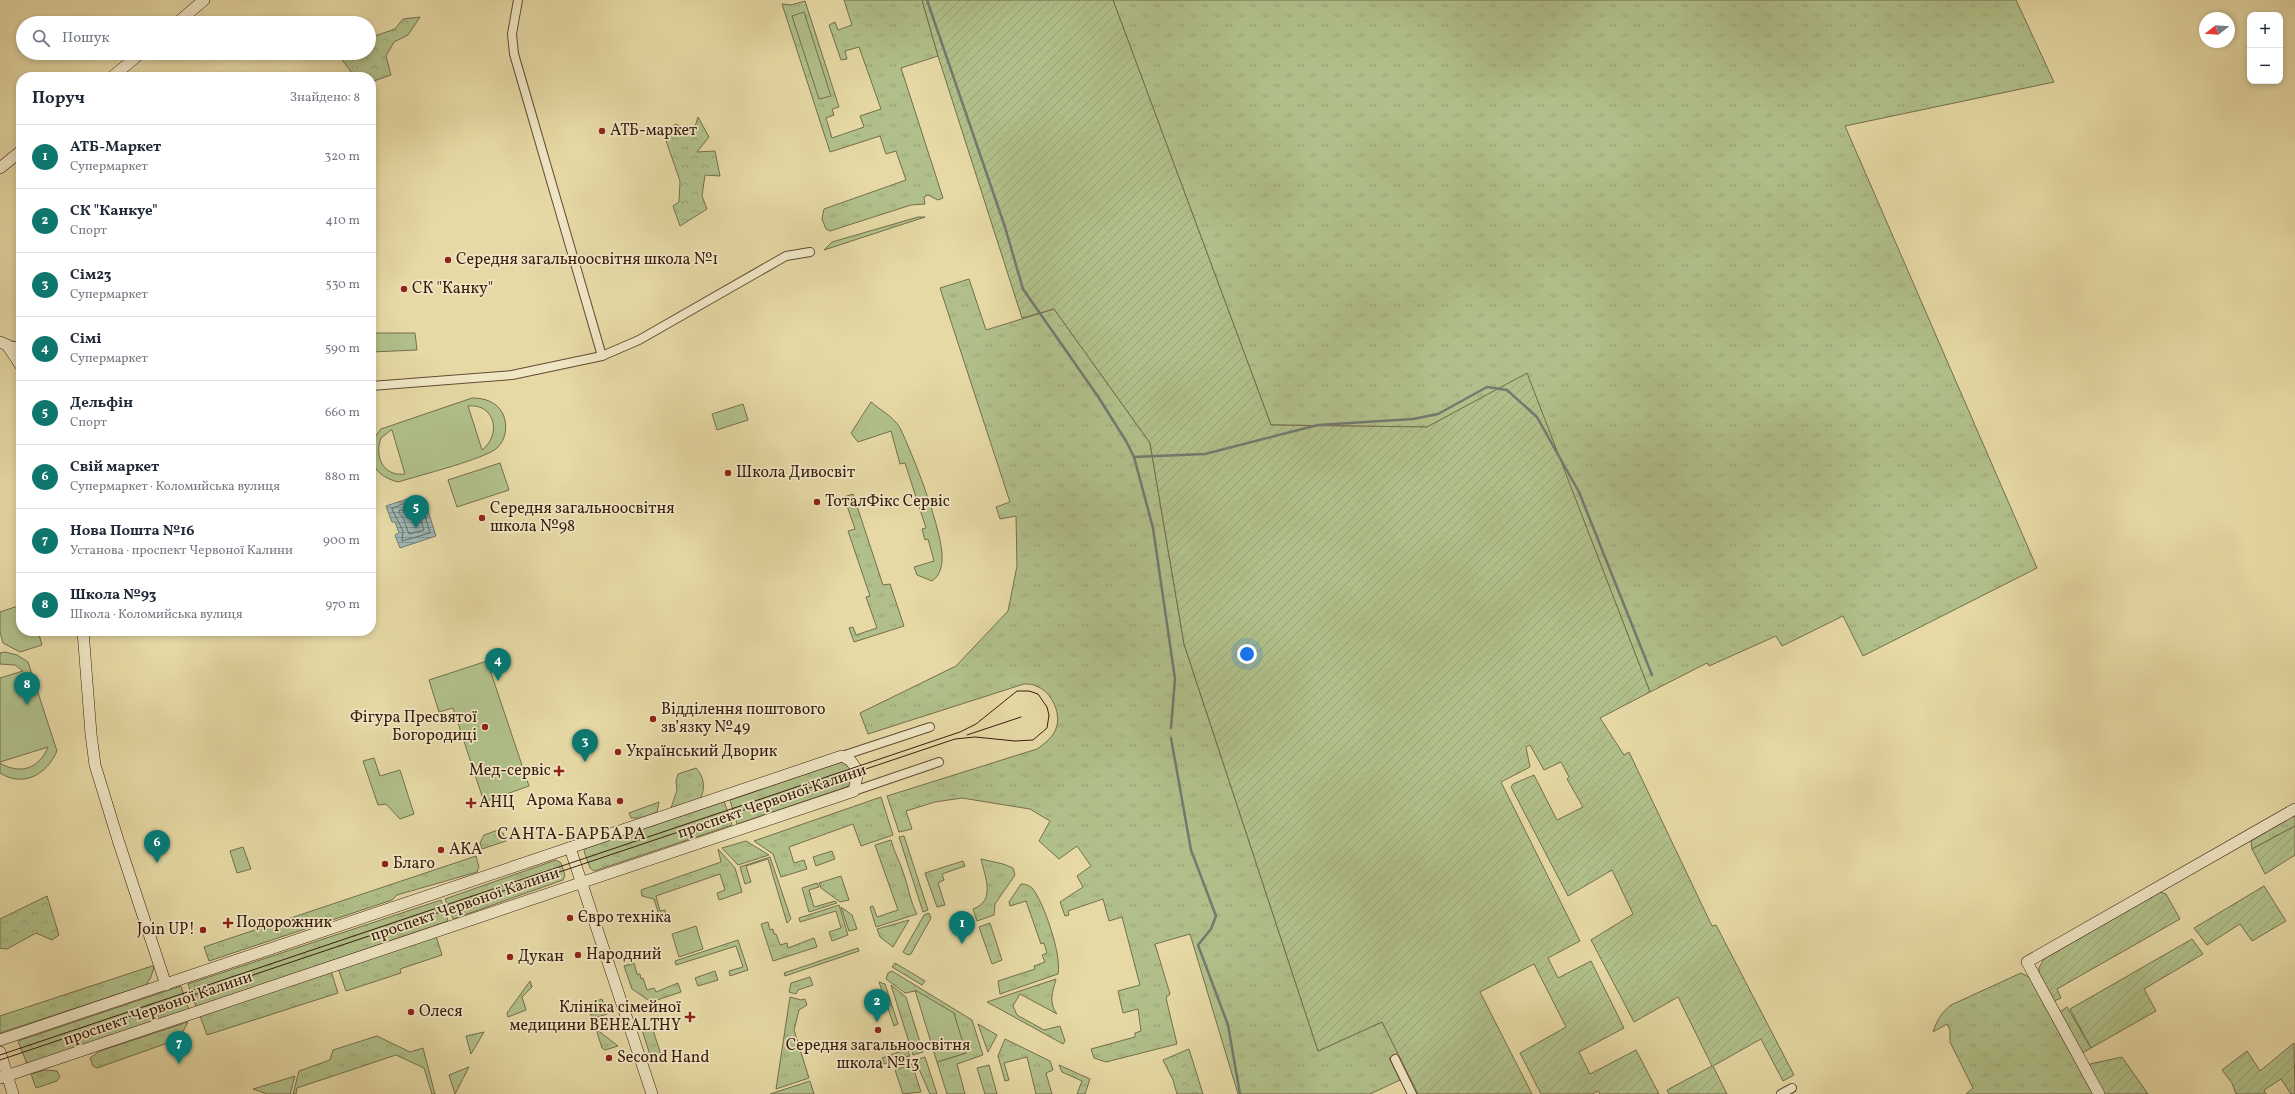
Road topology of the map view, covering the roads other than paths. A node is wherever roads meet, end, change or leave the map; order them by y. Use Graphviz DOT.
graph roads {
  1 [pos="204,0"];
  2 [pos="518,0"];
  3 [pos="185,16"];
  4 [pos="133,60"];
  5 [pos="118,72"];
  6 [pos="16,156"];
  7 [pos="0,168"];
  8 [pos="810,252"];
  9 [pos="3,344"];
  10 [pos="16,346"];
  11 [pos="602,356"];
  12 [pos="16,360"];
  13 [pos="376,386"];
  14 [pos="83,636"];
  15 [pos="930,727"];
  16 [pos="842,756"];
  17 [pos="939,762"];
  18 [pos="854,791"];
  19 [pos="2295,809"];
  20 [pos="570,848"];
  21 [pos="581,883"];
  22 [pos="166,985"];
  23 [pos="0,1040"];
  24 [pos="0,1052"];
  25 [pos="1395,1059"];
  26 [pos="4,1077"];
  27 [pos="1792,1088"];
  28 [pos="14,1094"];
  29 [pos="652,1094"];
  30 [pos="1412,1094"];
  31 [pos="1781,1094"];
  32 [pos="2099,1094"];
  1 -- 3 [label="main road"];
  2 -- 11 [label="street"];
  4 -- 5 [label="main road"];
  6 -- 7 [label="main road"];
  8 -- 11 [label="street"];
  9 -- 10 [label="street"];
  9 -- 12 [label="main road"];
  11 -- 13 [label="street"];
  14 -- 22 [label="main road"];
  15 -- 16 [label="street, проспект Червоної Калини"];
  16 -- 18 [label="main road"];
  16 -- 20 [label="main road, проспект Червоної Калини"];
  17 -- 18 [label="street, проспект Червоної Калини"];
  18 -- 21 [label="main road, проспект Червоної Калини"];
  19 -- 32 [label="main road"];
  20 -- 21 [label="main road"];
  20 -- 22 [label="main road, проспект Червоної Калини"];
  21 -- 26 [label="main road, проспект Червоної Калини"];
  21 -- 29 [label="main road"];
  22 -- 23 [label="main road, проспект Червоної Калини"];
  24 -- 26 [label="main road"];
  25 -- 30 [label="street"];
  26 -- 28 [label="main road"];
  27 -- 31 [label="street"];
}
